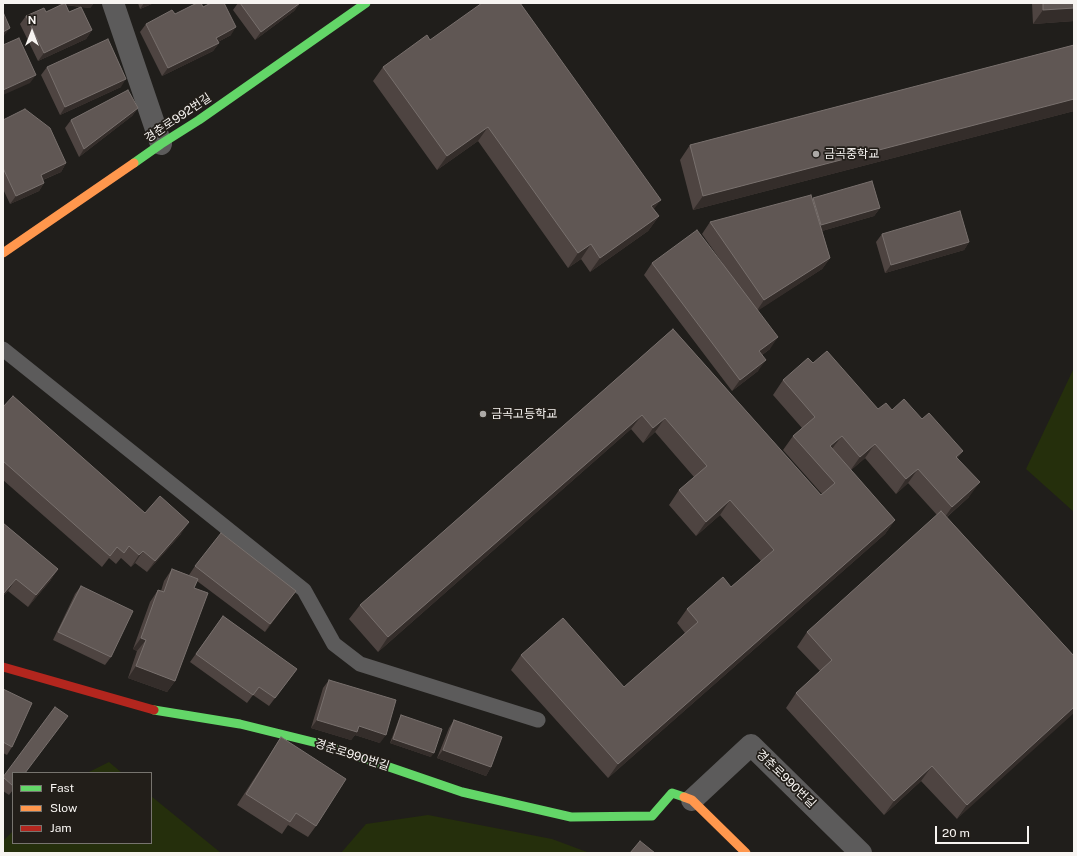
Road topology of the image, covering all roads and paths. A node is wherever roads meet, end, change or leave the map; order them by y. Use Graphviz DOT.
graph roads {
  1 [pos="113,3"];
  2 [pos="366,3"];
  3 [pos="161,144"];
  4 [pos="3,252"];
  5 [pos="3,349"];
  6 [pos="3,667"];
  7 [pos="538,720"];
  8 [pos="692,800"];
  9 [pos="746,853"];
  10 [pos="861,853"];
  1 -- 3 [label="street"];
  2 -- 3 [label="street, 경춘로992번길"];
  3 -- 4 [label="street, 경춘로992번길"];
  5 -- 7 [label="lane"];
  6 -- 8 [label="street, 경춘로990번길"];
  8 -- 9 [label="street, 경춘로990번길"];
  8 -- 10 [label="street, 경춘로990번길"];
}
